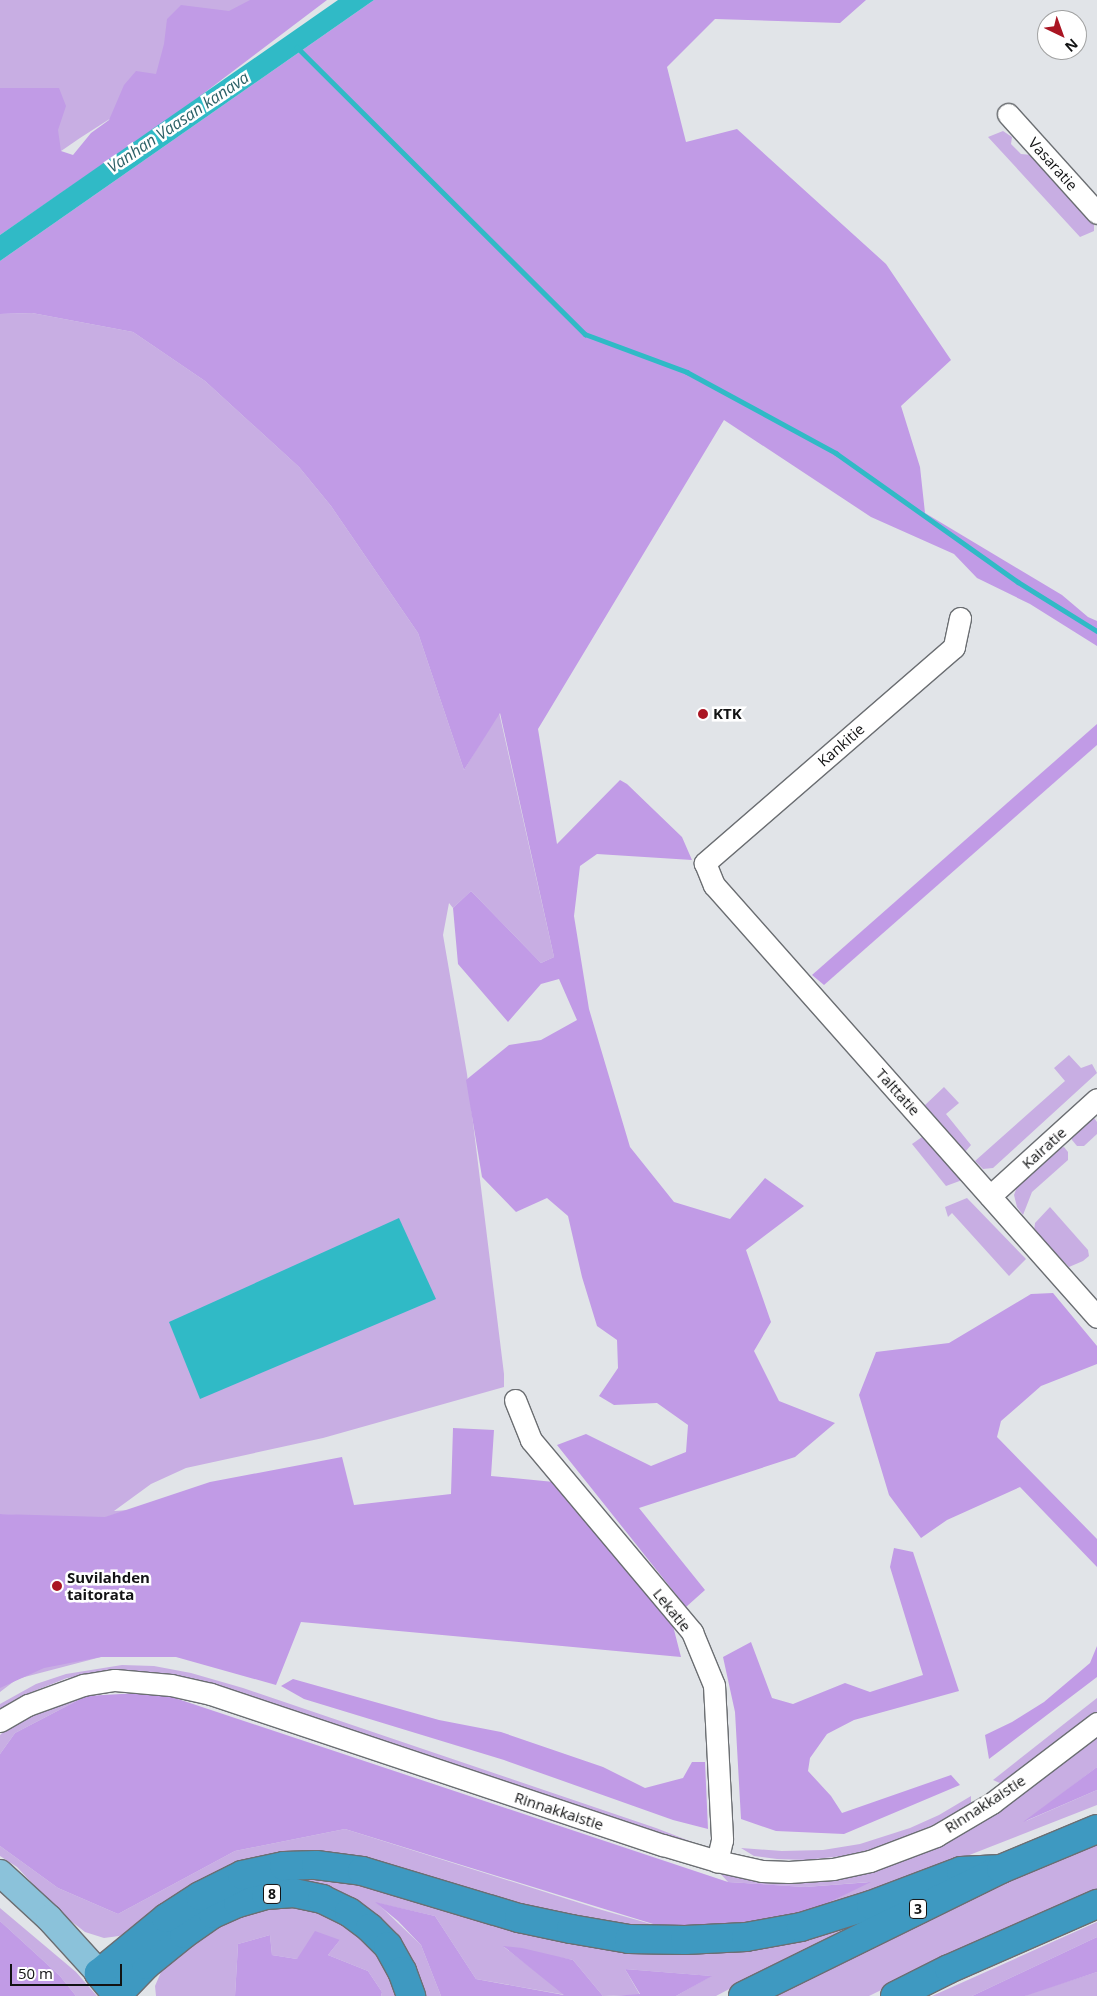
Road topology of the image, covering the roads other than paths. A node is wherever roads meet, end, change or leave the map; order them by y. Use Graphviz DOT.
graph roads {
  1 [pos="1008,114"];
  2 [pos="1097,213"];
  3 [pos="960,618"];
  4 [pos="705,863"];
  5 [pos="1097,1099"];
  6 [pos="990,1196"];
  7 [pos="1097,1317"];
  8 [pos="515,1400"];
  9 [pos="0,1721"];
  10 [pos="1097,1723"];
  11 [pos="1097,1830"];
  12 [pos="717,1861"];
  13 [pos="1001,1869"];
  14 [pos="0,1873"];
  15 [pos="0,1896"];
  16 [pos="1097,1904"];
  17 [pos="99,1973"];
  18 [pos="118,1995"];
  19 [pos="411,1996"];
  20 [pos="743,1996"];
  21 [pos="895,1996"];
  1 -- 2 [label="street, Vasaratie"];
  3 -- 4 [label="street, Kankitie"];
  4 -- 6 [label="street, Talttatie"];
  5 -- 6 [label="street, Kairatie"];
  6 -- 7 [label="street, Talttatie"];
  8 -- 12 [label="street, Lekatie"];
  9 -- 12 [label="street, Rinnakkaistie"];
  10 -- 12 [label="street, Rinnakkaistie"];
  11 -- 13 [label="highway, 3"];
  13 -- 17 [label="highway"];
  13 -- 20 [label="highway, 3"];
  14 -- 17 [label="main road"];
  15 -- 17 [label="main road"];
  16 -- 21 [label="highway"];
  17 -- 18 [label="highway"];
  18 -- 19 [label="highway, 8"];
}
